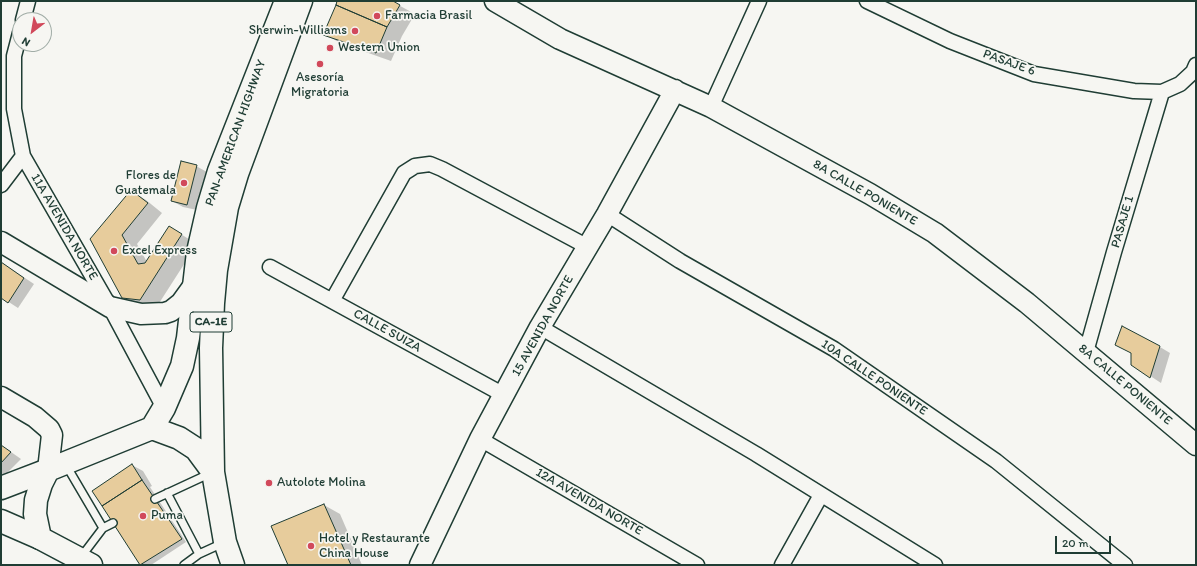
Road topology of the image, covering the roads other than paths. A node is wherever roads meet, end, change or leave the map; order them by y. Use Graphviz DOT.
graph roads {
  1 [pos="28,1"];
  2 [pos="286,1"];
  3 [pos="301,1"];
  4 [pos="496,1"];
  5 [pos="760,1"];
  6 [pos="867,1"];
  7 [pos="25,12"];
  8 [pos="15,52"];
  9 [pos="1196,65"];
  10 [pos="675,90"];
  11 [pos="1162,92"];
  12 [pos="711,107"];
  13 [pos="24,156"];
  14 [pos="1,185"];
  15 [pos="607,214"];
  16 [pos="1,242"];
  17 [pos="588,247"];
  18 [pos="270,267"];
  19 [pos="194,285"];
  20 [pos="332,301"];
  21 [pos="110,307"];
  22 [pos="540,327"];
  23 [pos="1086,352"];
  24 [pos="504,395"];
  25 [pos="1,396"];
  26 [pos="164,408"];
  27 [pos="152,428"];
  28 [pos="480,439"];
  29 [pos="1196,445"];
  30 [pos="57,466"];
  31 [pos="213,472"];
  32 [pos="1,488"];
  33 [pos="168,493"];
  34 [pos="821,495"];
  35 [pos="155,500"];
  36 [pos="1,521"];
  37 [pos="113,523"];
  38 [pos="103,528"];
  39 [pos="40,538"];
  40 [pos="225,542"];
  41 [pos="198,554"];
  42 [pos="85,562"];
  43 [pos="184,565"];
  44 [pos="233,565"];
  45 [pos="420,565"];
  46 [pos="697,565"];
  47 [pos="782,565"];
  48 [pos="935,565"];
  49 [pos="1125,565"];
  1 -- 7 [label="street"];
  2 -- 19 [label="main road, PAN-AMERICAN HIGHWAY / CA-1E"];
  3 -- 31 [label="main road, PAN-AMERICAN HIGHWAY / CA-1E"];
  4 -- 10 [label="street, 8A CALLE PONIENTE"];
  5 -- 12 [label="street"];
  6 -- 11 [label="street, PASAJE 6"];
  8 -- 13 [label="street, 11A AVENIDA NORTE"];
  9 -- 11 [label="street"];
  10 -- 12 [label="street, 8A CALLE PONIENTE"];
  10 -- 15 [label="street, 15 AVENIDA NORTE"];
  11 -- 23 [label="street, PASAJE 1"];
  12 -- 23 [label="street, 8A CALLE PONIENTE"];
  13 -- 14 [label="street"];
  13 -- 21 [label="street, 11A AVENIDA NORTE"];
  15 -- 17 [label="street, 15 AVENIDA NORTE"];
  15 -- 49 [label="street, 10A CALLE PONIENTE"];
  16 -- 21 [label="street"];
  17 -- 20 [label="street"];
  17 -- 22 [label="street, 15 AVENIDA NORTE"];
  18 -- 20 [label="street, CALLE SUIZA"];
  19 -- 21 [label="street"];
  19 -- 26 [label="main road, PAN-AMERICAN HIGHWAY / CA-1E"];
  20 -- 24 [label="street, CALLE SUIZA"];
  21 -- 26 [label="street, 11A AVENIDA NORTE"];
  22 -- 24 [label="street, 15 AVENIDA NORTE"];
  22 -- 34 [label="street"];
  23 -- 29 [label="street, 8A CALLE PONIENTE"];
  24 -- 28 [label="street, 15 AVENIDA NORTE"];
  25 -- 30 [label="street"];
  26 -- 27 [label="main road, PAN-AMERICAN HIGHWAY / CA-1E"];
  27 -- 30 [label="main road"];
  27 -- 31 [label="main road"];
  28 -- 45 [label="street, 15 AVENIDA NORTE"];
  28 -- 46 [label="street, 12A AVENIDA NORTE"];
  30 -- 32 [label="main road"];
  30 -- 38 [label="lane"];
  30 -- 39 [label="main road"];
  31 -- 33 [label="lane"];
  31 -- 40 [label="main road, PAN-AMERICAN HIGHWAY / CA-1E"];
  33 -- 35 [label="lane"];
  33 -- 41 [label="lane"];
  34 -- 47 [label="street"];
  34 -- 48 [label="street"];
  36 -- 39 [label="main road"];
  37 -- 38 [label="lane"];
  38 -- 42 [label="lane"];
  39 -- 42 [label="main road"];
  40 -- 41 [label="lane"];
  40 -- 44 [label="main road, PAN-AMERICAN HIGHWAY / CA-1E"];
  41 -- 43 [label="lane"];
}
